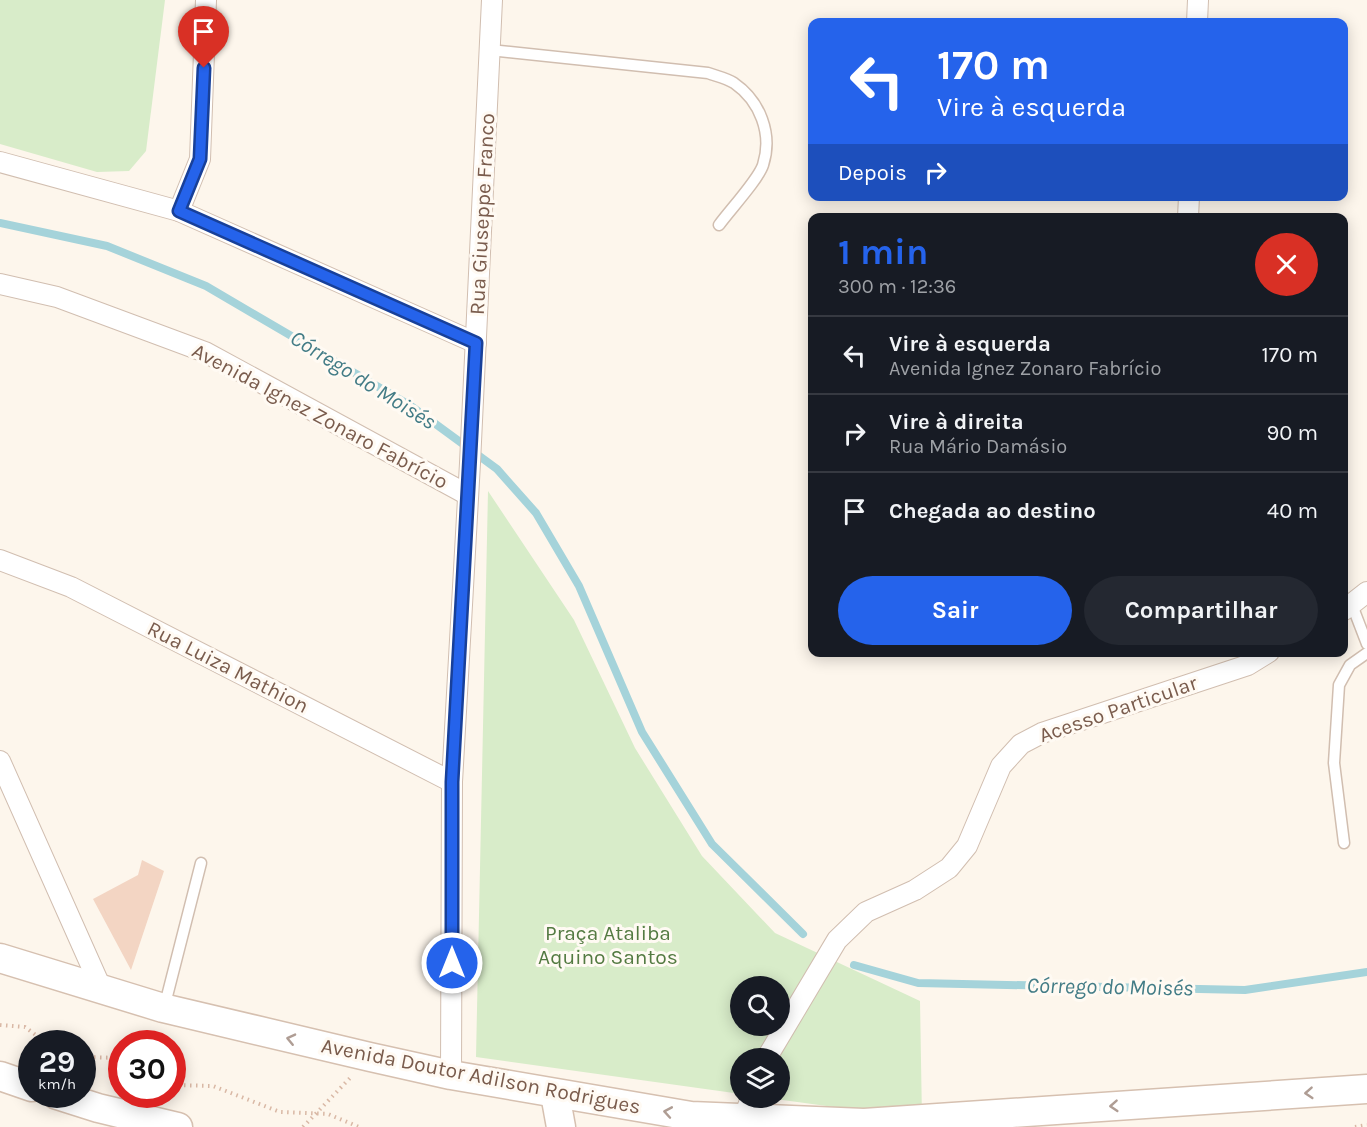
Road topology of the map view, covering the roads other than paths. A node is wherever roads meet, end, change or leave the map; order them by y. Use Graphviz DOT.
graph roads {
  1 [pos="206,0"];
  2 [pos="492,0"];
  3 [pos="1198,0"];
  4 [pos="1197,18"];
  5 [pos="490,50"];
  6 [pos="0,162"];
  7 [pos="179,211"];
  8 [pos="719,225"];
  9 [pos="0,284"];
  10 [pos="476,343"];
  11 [pos="468,495"];
  12 [pos="0,560"];
  13 [pos="1367,592"];
  14 [pos="1348,608"];
  15 [pos="1367,644"];
  16 [pos="1367,652"];
  17 [pos="1260,657"];
  18 [pos="0,761"];
  19 [pos="452,782"];
  20 [pos="1344,843"];
  21 [pos="201,863"];
  22 [pos="0,958"];
  23 [pos="102,990"];
  24 [pos="163,1008"];
  25 [pos="773,1048"];
  26 [pos="451,1075"];
  27 [pos="0,1076"];
  28 [pos="18,1082"];
  29 [pos="1367,1089"];
  30 [pos="555,1094"];
  31 [pos="96,1107"];
  32 [pos="747,1109"];
  33 [pos="178,1127"];
  34 [pos="561,1127"];
  1 -- 7 [label="street"];
  2 -- 5 [label="street, Rua Giuseppe Franco"];
  3 -- 4 [label="street"];
  5 -- 8 [label="lane"];
  5 -- 10 [label="street, Rua Giuseppe Franco"];
  6 -- 7 [label="street"];
  7 -- 10 [label="street"];
  9 -- 11 [label="street, Avenida Ignez Zonaro Fabrício"];
  10 -- 11 [label="street, Rua Giuseppe Franco"];
  11 -- 19 [label="street, Rua Giuseppe Franco"];
  12 -- 19 [label="street, Rua Luiza Mathion"];
  13 -- 14 [label="street"];
  14 -- 15 [label="lane"];
  16 -- 20 [label="lane"];
  17 -- 25 [label="street, Acesso Particular"];
  18 -- 23 [label="street"];
  19 -- 26 [label="street, Rua Giuseppe Franco"];
  21 -- 24 [label="lane"];
  22 -- 23 [label="street, Avenida Doutor Adilson Rodrigues"];
  23 -- 24 [label="street, Avenida Doutor Adilson Rodrigues"];
  26 -- 24 [label="street, Avenida Doutor Adilson Rodrigues, one-way"];
  26 -- 30 [label="street, Avenida Doutor Adilson Rodrigues"];
  27 -- 28 [label="street"];
  29 -- 32 [label="street, Avenida Doutor Adilson Rodrigues, one-way"];
  32 -- 30 [label="street, Avenida Doutor Adilson Rodrigues, one-way"];
  30 -- 34 [label="street"];
  31 -- 33 [label="street"];
}
